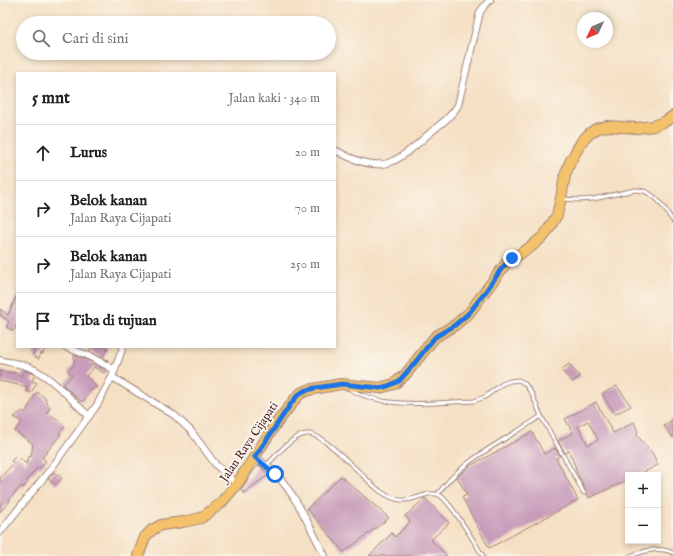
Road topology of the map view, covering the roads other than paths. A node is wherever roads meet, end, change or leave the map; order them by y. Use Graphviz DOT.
graph roads {
  1 [pos="490,0"];
  2 [pos="673,116"];
  3 [pos="336,150"];
  4 [pos="561,198"];
  5 [pos="673,221"];
  6 [pos="69,348"];
  7 [pos="123,348"];
  8 [pos="0,360"];
  9 [pos="115,370"];
  10 [pos="112,377"];
  11 [pos="342,384"];
  12 [pos="89,416"];
  13 [pos="541,416"];
  14 [pos="255,457"];
  15 [pos="266,466"];
  16 [pos="237,484"];
  17 [pos="584,493"];
  18 [pos="438,494"];
  19 [pos="0,532"];
  20 [pos="673,552"];
  21 [pos="138,556"];
  22 [pos="325,556"];
  23 [pos="483,556"];
  24 [pos="630,556"];
  1 -- 3 [label="street"];
  2 -- 4 [label="main road, Jalan Raya Cijapati"];
  4 -- 5 [label="lane"];
  4 -- 11 [label="main road, Jalan Raya Cijapati"];
  6 -- 9 [label="street"];
  7 -- 9 [label="street"];
  8 -- 12 [label="street"];
  9 -- 10 [label="street"];
  10 -- 12 [label="street"];
  10 -- 16 [label="street"];
  11 -- 13 [label="lane"];
  11 -- 14 [label="main road, Jalan Raya Cijapati"];
  12 -- 19 [label="street"];
  13 -- 17 [label="lane"];
  13 -- 18 [label="lane"];
  14 -- 15 [label="street"];
  14 -- 16 [label="main road, Jalan Raya Cijapati"];
  15 -- 18 [label="lane"];
  15 -- 22 [label="street"];
  16 -- 21 [label="main road, Jalan Raya Cijapati"];
  18 -- 23 [label="lane"];
  20 -- 24 [label="lane"];
}
